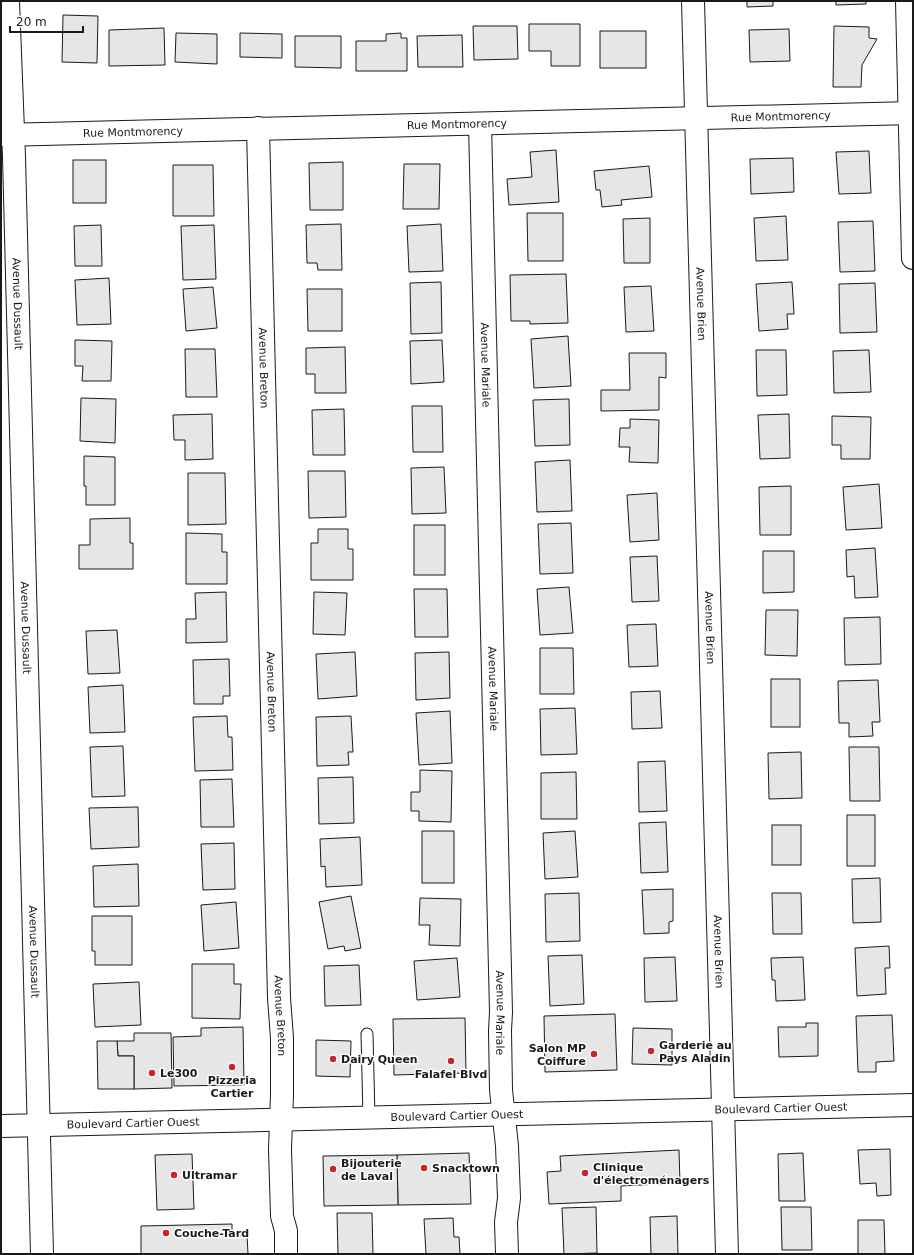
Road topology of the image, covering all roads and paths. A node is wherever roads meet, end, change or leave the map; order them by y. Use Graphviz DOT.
graph roads {
  1 [pos="8,1"];
  2 [pos="693,1"];
  3 [pos="907,1"];
  4 [pos="911,113"];
  5 [pos="696,119"];
  6 [pos="480,124"];
  7 [pos="258,128"];
  8 [pos="7,135"];
  9 [pos="913,258"];
  10 [pos="367,1034"];
  11 [pos="913,1105"];
  12 [pos="724,1109"];
  13 [pos="504,1114"];
  14 [pos="369,1118"];
  15 [pos="282,1120"];
  16 [pos="1,1126"];
  17 [pos="38,1126"];
  18 [pos="42,1254"];
  19 [pos="286,1254"];
  20 [pos="507,1254"];
  21 [pos="727,1254"];
  1 -- 8 [label="street, Avenue Dussault"];
  2 -- 5 [label="street, Avenue Brien"];
  3 -- 4 [label="street"];
  4 -- 5 [label="street, Rue Montmorency"];
  4 -- 9 [label="street"];
  5 -- 6 [label="street, Rue Montmorency"];
  5 -- 12 [label="street, Avenue Brien"];
  6 -- 7 [label="street, Rue Montmorency"];
  6 -- 13 [label="street, Avenue Mariale"];
  7 -- 8 [label="street, Rue Montmorency"];
  7 -- 15 [label="street, Avenue Breton"];
  8 -- 17 [label="street, Avenue Dussault"];
  10 -- 14 [label="lane"];
  11 -- 12 [label="street, Boulevard Cartier Ouest"];
  12 -- 13 [label="street, Boulevard Cartier Ouest"];
  12 -- 21 [label="street, Avenue Brien"];
  13 -- 14 [label="street, Boulevard Cartier Ouest"];
  13 -- 20 [label="street, Avenue Mariale"];
  14 -- 15 [label="street, Boulevard Cartier Ouest"];
  15 -- 17 [label="street, Boulevard Cartier Ouest"];
  15 -- 19 [label="street, Avenue Breton"];
  16 -- 17 [label="street, Boulevard Cartier Ouest"];
  17 -- 18 [label="street, Avenue Dussault"];
}
